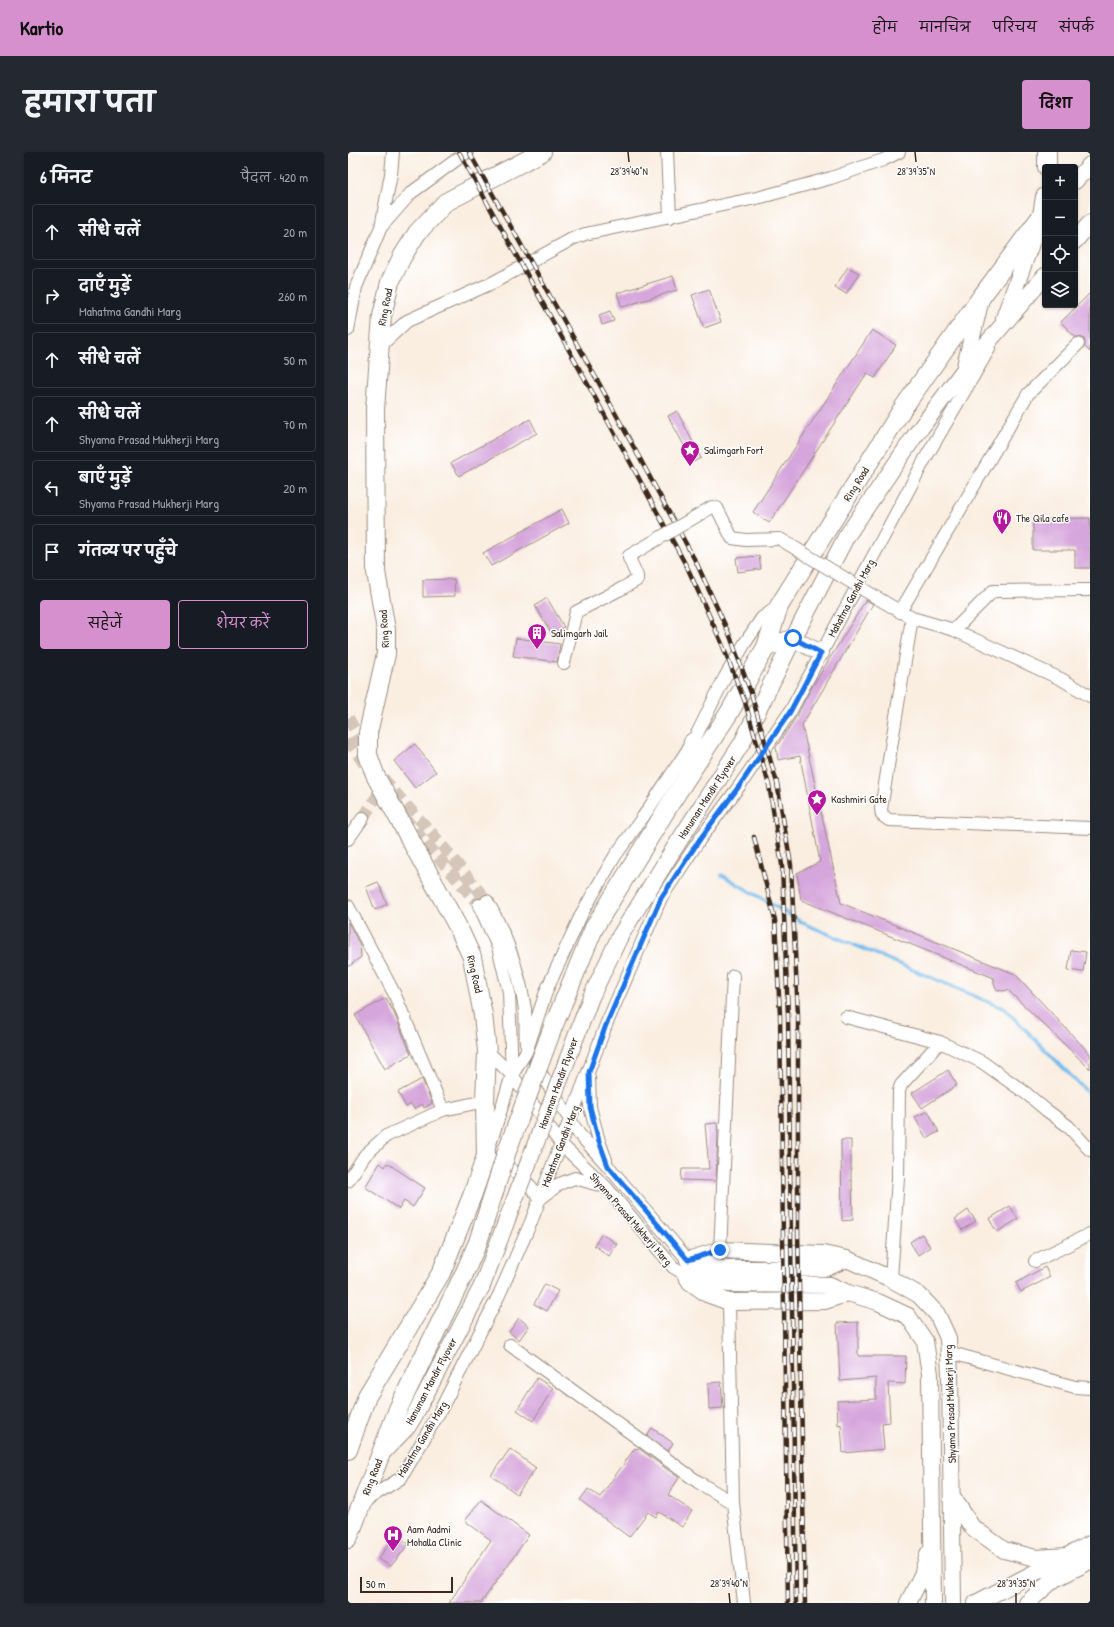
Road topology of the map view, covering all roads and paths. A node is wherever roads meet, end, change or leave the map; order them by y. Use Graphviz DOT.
graph roads {
  1 [pos="393,152"];
  2 [pos="467,152"];
  3 [pos="542,152"];
  4 [pos="667,152"];
  5 [pos="899,152"];
  6 [pos="1047,152"];
  7 [pos="1047,164"];
  8 [pos="1090,165"];
  9 [pos="1078,178"];
  10 [pos="1042,214"];
  11 [pos="1042,216"];
  12 [pos="670,217"];
  13 [pos="1090,223"];
  14 [pos="381,227"];
  15 [pos="1078,237"];
  16 [pos="1042,279"];
  17 [pos="982,296"];
  18 [pos="1001,327"];
  19 [pos="348,330"];
  20 [pos="1078,344"];
  21 [pos="379,347"];
  22 [pos="964,370"];
  23 [pos="1090,590"];
  24 [pos="779,606"];
  25 [pos="900,612"];
  26 [pos="912,618"];
  27 [pos="954,630"];
  28 [pos="793,638"];
  29 [pos="766,647"];
  30 [pos="821,653"];
  31 [pos="564,663"];
  32 [pos="1090,696"];
  33 [pos="693,742"];
  34 [pos="685,781"];
  35 [pos="363,818"];
  36 [pos="1090,828"];
  37 [pos="348,839"];
  38 [pos="348,906"];
  39 [pos="733,976"];
  40 [pos="846,1017"];
  41 [pos="940,1042"];
  42 [pos="487,1050"];
  43 [pos="526,1052"];
  44 [pos="589,1072"];
  45 [pos="512,1075"];
  46 [pos="485,1100"];
  47 [pos="443,1110"];
  48 [pos="570,1119"];
  49 [pos="561,1144"];
  50 [pos="1090,1150"];
  51 [pos="486,1156"];
  52 [pos="608,1166"];
  53 [pos="348,1181"];
  54 [pos="606,1187"];
  55 [pos="540,1199"];
  56 [pos="1090,1234"];
  57 [pos="720,1250"];
  58 [pos="846,1260"];
  59 [pos="1034,1261"];
  60 [pos="687,1267"];
  61 [pos="891,1279"];
  62 [pos="848,1293"];
  63 [pos="729,1302"];
  64 [pos="510,1344"];
  65 [pos="948,1352"];
  66 [pos="1090,1388"];
  67 [pos="405,1413"];
  68 [pos="348,1450"];
  69 [pos="382,1453"];
  70 [pos="952,1496"];
  71 [pos="363,1502"];
  72 [pos="733,1503"];
  73 [pos="932,1538"];
  74 [pos="348,1539"];
  75 [pos="1090,1544"];
  76 [pos="1067,1556"];
  77 [pos="1090,1561"];
  78 [pos="1053,1580"];
  79 [pos="744,1603"];
  80 [pos="908,1603"];
  81 [pos="933,1603"];
  82 [pos="953,1603"];
  83 [pos="976,1603"];
  84 [pos="1027,1603"];
  85 [pos="1034,1603"];
  1 -- 14 [label="street"];
  2 -- 14 [label="street"];
  3 -- 21 [label="highway, Ring Road"];
  4 -- 12 [label="street"];
  5 -- 12 [label="street"];
  6 -- 7 [label="highway"];
  8 -- 9 [label="main road"];
  10 -- 17 [label="highway, Ring Road"];
  11 -- 18 [label="main road"];
  12 -- 21 [label="street"];
  13 -- 15 [label="main road"];
  14 -- 19 [label="street"];
  16 -- 18 [label="main road, Mahatma Gandhi Marg"];
  17 -- 22 [label="main road"];
  17 -- 24 [label="highway, Ring Road"];
  18 -- 22 [label="main road, Mahatma Gandhi Marg"];
  18 -- 30 [label="street, Mahatma Gandhi Marg"];
  20 -- 25 [label="street"];
  21 -- 42 [label="highway, Ring Road"];
  22 -- 28 [label="main road, Mahatma Gandhi Marg"];
  23 -- 27 [label="street"];
  24 -- 29 [label="highway, Ring Road"];
  24 -- 33 [label="street"];
  25 -- 26 [label="street"];
  25 -- 31 [label="street, bridge"];
  26 -- 27 [label="street"];
  26 -- 36 [label="street"];
  27 -- 32 [label="street"];
  28 -- 29 [label="highway"];
  28 -- 30 [label="main road"];
  28 -- 67 [label="main road, Hanuman Mandir Flyover, bridge"];
  29 -- 34 [label="highway, Ring Road"];
  30 -- 44 [label="street, Mahatma Gandhi Marg"];
  33 -- 34 [label="highway"];
  33 -- 43 [label="street"];
  34 -- 67 [label="highway, Hanuman Mandir Flyover, bridge"];
  35 -- 37 [label="street"];
  38 -- 47 [label="street"];
  39 -- 57 [label="street"];
  40 -- 41 [label="street"];
  41 -- 50 [label="street"];
  41 -- 61 [label="street"];
  42 -- 45 [label="street, Shyama Prasad Mukherji Marg"];
  42 -- 46 [label="highway, Ring Road"];
  43 -- 45 [label="street"];
  43 -- 45 [label="street"];
  43 -- 48 [label="street, Shyama Prasad Mukherji Marg"];
  44 -- 48 [label="street, Mahatma Gandhi Marg"];
  44 -- 52 [label="street"];
  45 -- 49 [label="street, Shyama Prasad Mukherji Marg"];
  45 -- 51 [label="street"];
  46 -- 47 [label="street"];
  46 -- 51 [label="highway, Ring Road"];
  47 -- 53 [label="street"];
  48 -- 49 [label="street, Mahatma Gandhi Marg"];
  48 -- 52 [label="street, Shyama Prasad Mukherji Marg"];
  49 -- 54 [label="street, Shyama Prasad Mukherji Marg"];
  49 -- 55 [label="street, Mahatma Gandhi Marg"];
  51 -- 55 [label="street"];
  51 -- 68 [label="highway"];
  52 -- 60 [label="street, Shyama Prasad Mukherji Marg"];
  54 -- 55 [label="street"];
  54 -- 60 [label="street, Shyama Prasad Mukherji Marg"];
  55 -- 71 [label="street, Mahatma Gandhi Marg"];
  56 -- 59 [label="street"];
  57 -- 58 [label="main road, Shyama Prasad Mukherji Marg"];
  57 -- 60 [label="main road, Shyama Prasad Mukherji Marg"];
  58 -- 60 [label="main road, Shyama Prasad Mukherji Marg"];
  58 -- 61 [label="main road, Shyama Prasad Mukherji Marg"];
  60 -- 62 [label="main road, Shyama Prasad Mukherji Marg"];
  60 -- 63 [label="main road, Shyama Prasad Mukherji Marg"];
  61 -- 65 [label="main road, Shyama Prasad Mukherji Marg"];
  62 -- 63 [label="main road, Shyama Prasad Mukherji Marg"];
  62 -- 73 [label="main road, Shyama Prasad Mukherji Marg"];
  63 -- 72 [label="street"];
  64 -- 72 [label="street"];
  65 -- 66 [label="street"];
  65 -- 70 [label="main road, Shyama Prasad Mukherji Marg"];
  67 -- 69 [label="highway, Hanuman Mandir Flyover"];
  69 -- 71 [label="highway, Ring Road"];
  70 -- 76 [label="main road"];
  70 -- 82 [label="main road, Shyama Prasad Mukherji Marg"];
  71 -- 74 [label="highway"];
  72 -- 79 [label="street"];
  73 -- 80 [label="main road"];
  73 -- 81 [label="main road, Shyama Prasad Mukherji Marg"];
  75 -- 76 [label="main road"];
  76 -- 83 [label="main road"];
  77 -- 78 [label="main road"];
  78 -- 84 [label="main road"];
  78 -- 85 [label="main road"];
}
